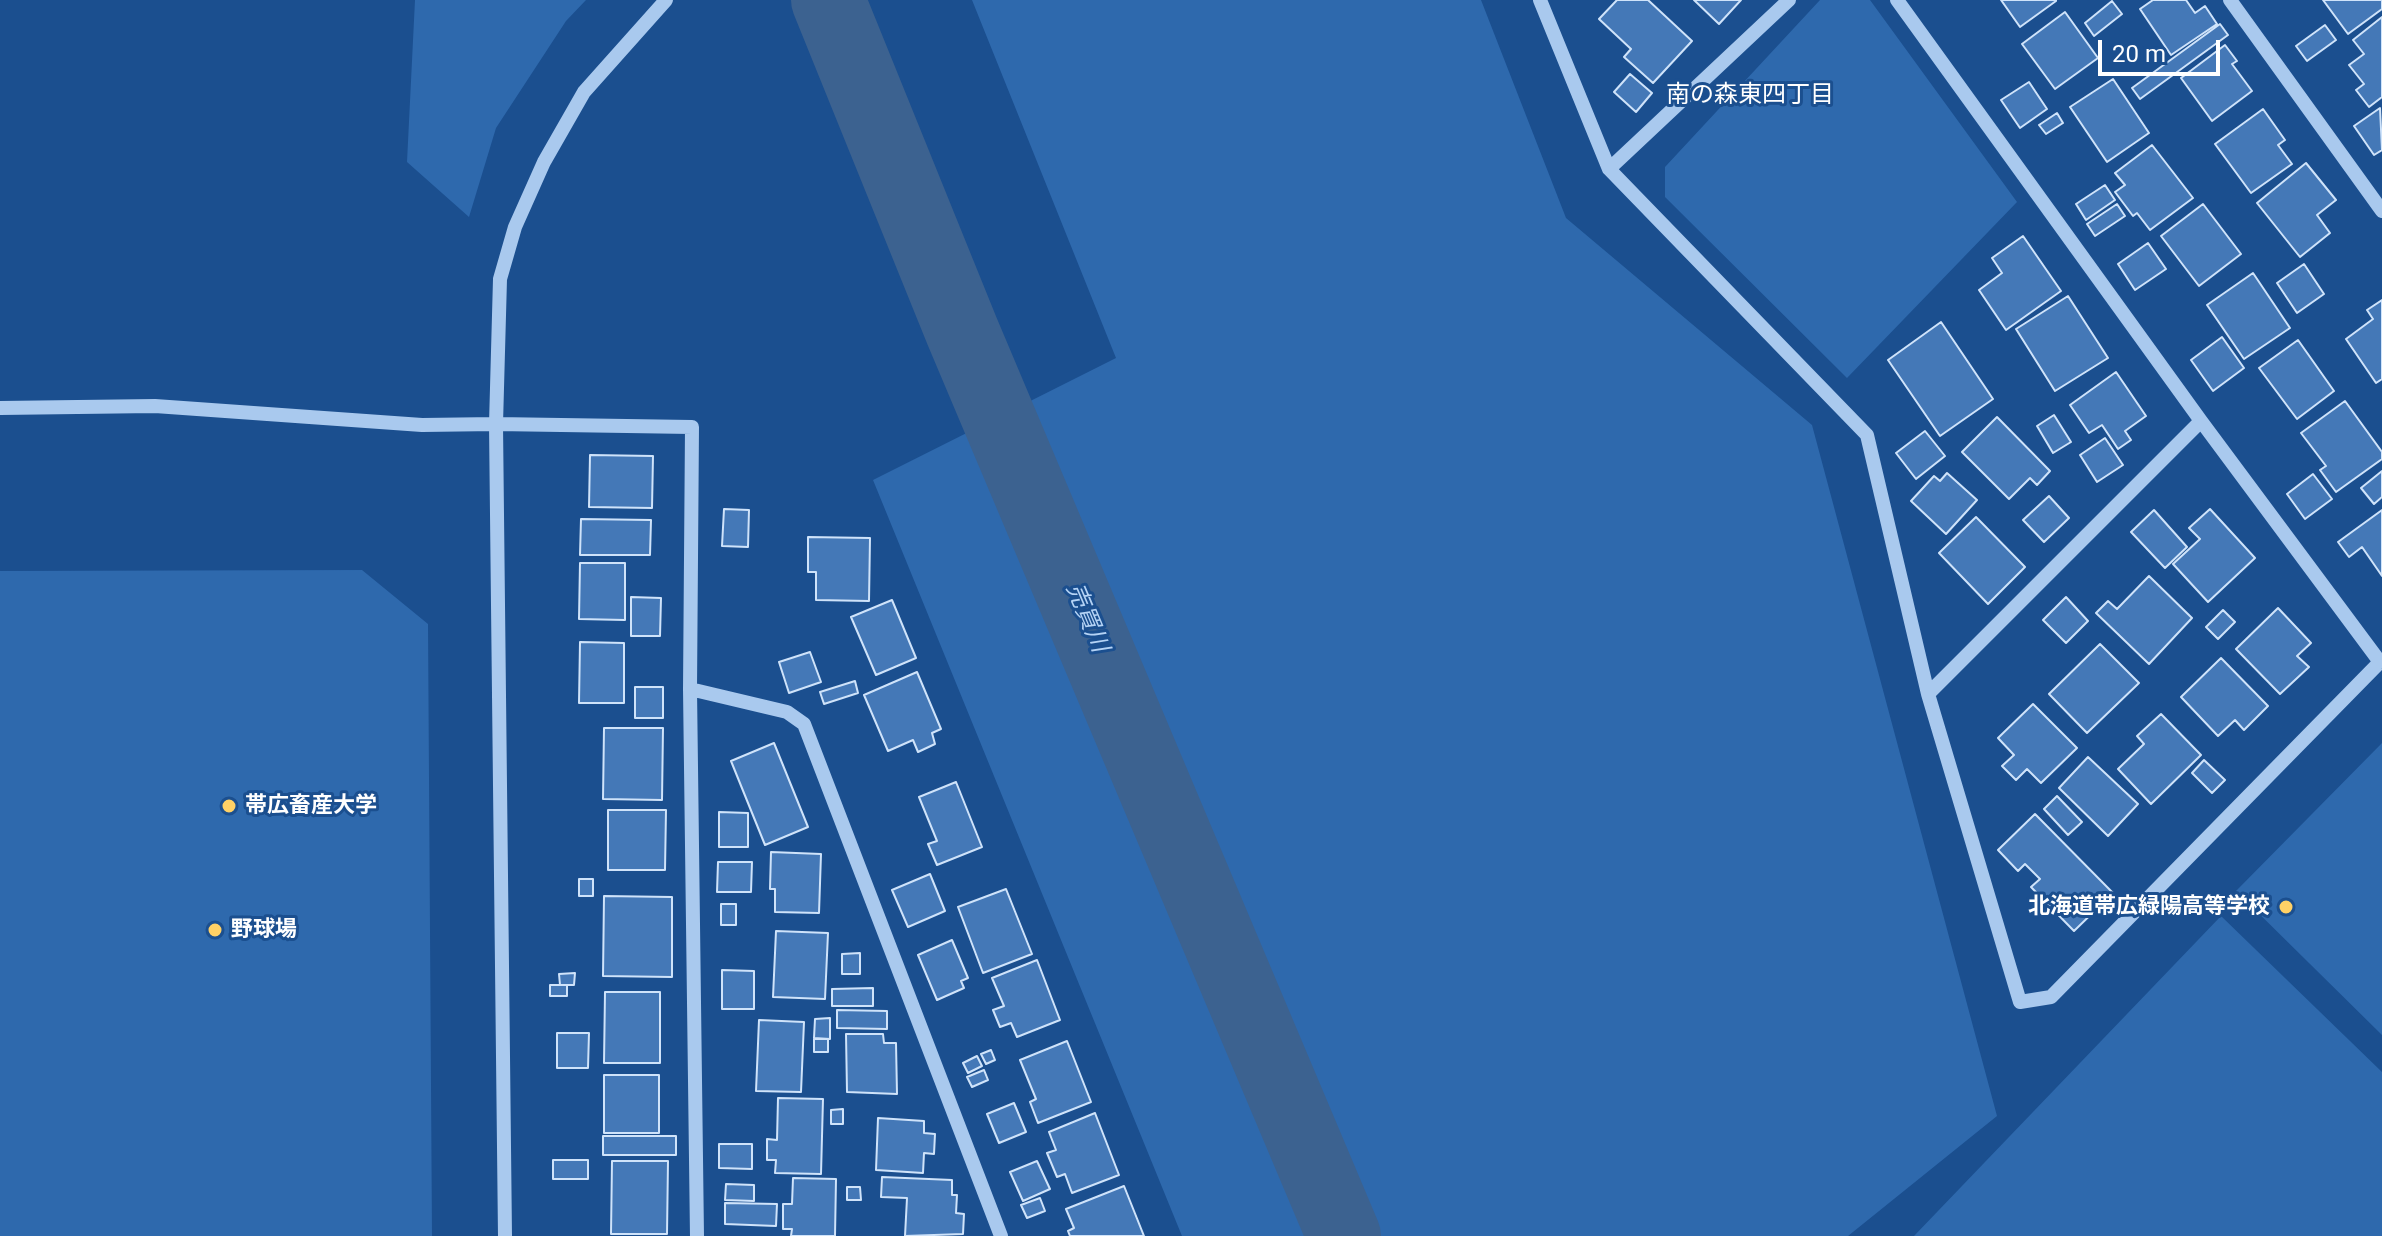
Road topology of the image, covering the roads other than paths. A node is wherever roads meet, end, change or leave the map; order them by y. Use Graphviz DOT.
graph roads {
  1 [pos="666,0"];
  2 [pos="1540,0"];
  3 [pos="1789,0"];
  4 [pos="1897,0"];
  5 [pos="2230,0"];
  6 [pos="1609,169"];
  7 [pos="2382,211"];
  8 [pos="0,408"];
  9 [pos="2201,421"];
  10 [pos="496,424"];
  11 [pos="2381,661"];
  12 [pos="690,689"];
  13 [pos="1928,694"];
  14 [pos="505,1236"];
  15 [pos="697,1236"];
  16 [pos="1001,1236"];
  1 -- 10 [label="street"];
  2 -- 6 [label="street"];
  3 -- 6 [label="street"];
  4 -- 9 [label="street"];
  5 -- 7 [label="street"];
  6 -- 13 [label="street"];
  8 -- 10 [label="street"];
  9 -- 11 [label="street"];
  9 -- 13 [label="street"];
  10 -- 12 [label="street"];
  10 -- 14 [label="street"];
  11 -- 13 [label="street"];
  12 -- 15 [label="street"];
  12 -- 16 [label="street"];
}
